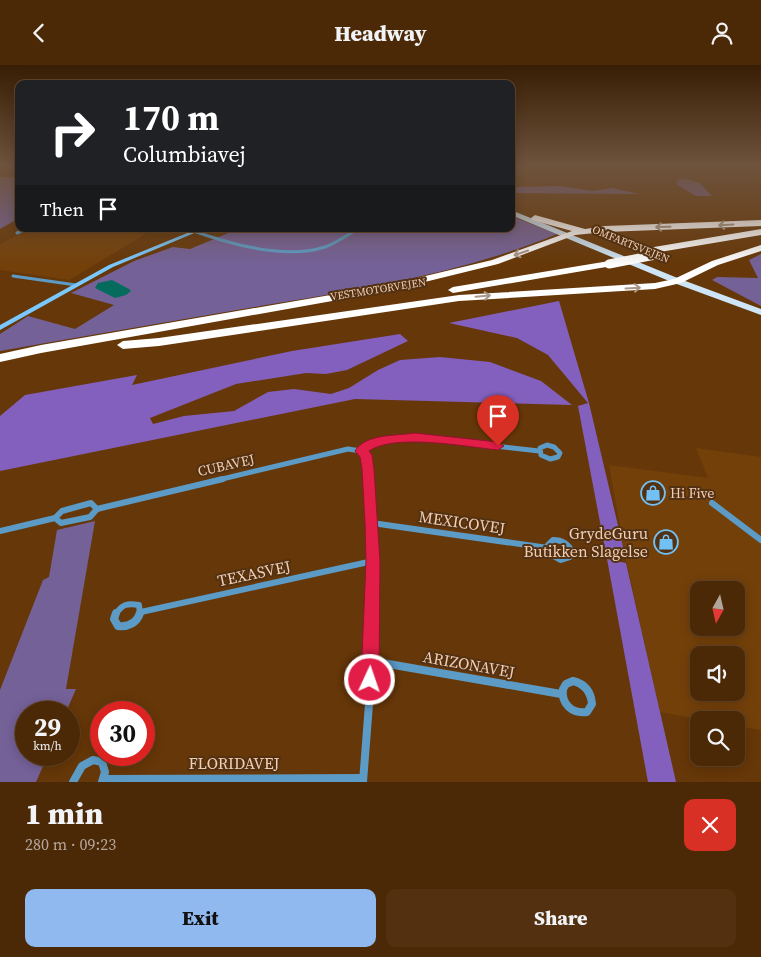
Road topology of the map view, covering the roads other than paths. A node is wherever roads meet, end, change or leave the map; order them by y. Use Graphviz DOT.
graph roads {
  1 [pos="515,212"];
  2 [pos="515,213"];
  3 [pos="535,218"];
  4 [pos="761,223"];
  5 [pos="634,228"];
  6 [pos="189,232"];
  7 [pos="200,232"];
  8 [pos="352,232"];
  9 [pos="761,232"];
  10 [pos="570,234"];
  11 [pos="761,237"];
  12 [pos="761,248"];
  13 [pos="651,253"];
  14 [pos="605,261"];
  15 [pos="13,276"];
  16 [pos="680,279"];
  17 [pos="76,285"];
  18 [pos="761,312"];
  19 [pos="0,327"];
  20 [pos="123,345"];
  21 [pos="0,358"];
  22 [pos="0,365"];
  23 [pos="361,451"];
  24 [pos="539,451"];
  25 [pos="712,503"];
  26 [pos="97,509"];
  27 [pos="55,519"];
  28 [pos="372,523"];
  29 [pos="0,531"];
  30 [pos="761,540"];
  31 [pos="548,548"];
  32 [pos="373,561"];
  33 [pos="141,612"];
  34 [pos="371,661"];
  35 [pos="562,693"];
  36 [pos="103,780"];
  37 [pos="363,780"];
  38 [pos="73,782"];
  1 -- 3 [label="main road, OMFARTSVEJEN"];
  2 -- 10 [label="main road, OMFARTSVEJEN"];
  3 -- 5 [label="highway"];
  3 -- 10 [label="main road, OMFARTSVEJEN"];
  4 -- 5 [label="highway, one-way"];
  5 -- 10 [label="highway"];
  6 -- 17 [label="street"];
  7 -- 8 [label="street"];
  9 -- 13 [label="highway, VESTMOTORVEJEN"];
  10 -- 16 [label="main road, OMFARTSVEJEN"];
  10 -- 16 [label="main road, OMFARTSVEJEN"];
  10 -- 21 [label="highway, one-way"];
  11 -- 13 [label="highway, VESTMOTORVEJEN"];
  12 -- 16 [label="highway"];
  13 -- 14 [label="highway, VESTMOTORVEJEN, bridge"];
  14 -- 20 [label="highway, VESTMOTORVEJEN"];
  14 -- 21 [label="highway, VESTMOTORVEJEN"];
  15 -- 17 [label="street"];
  16 -- 18 [label="main road, OMFARTSVEJEN"];
  20 -- 16 [label="highway, one-way"];
  17 -- 19 [label="street"];
  20 -- 22 [label="highway, VESTMOTORVEJEN"];
  23 -- 24 [label="street"];
  23 -- 26 [label="street, CUBAVEJ"];
  23 -- 28 [label="street"];
  25 -- 30 [label="street"];
  26 -- 27 [label="street, CUBAVEJ"];
  26 -- 27 [label="street, CUBAVEJ"];
  27 -- 29 [label="street"];
  28 -- 31 [label="street, MEXICOVEJ"];
  28 -- 32 [label="street"];
  32 -- 33 [label="street, TEXASVEJ"];
  32 -- 34 [label="street"];
  34 -- 35 [label="street, ARIZONAVEJ"];
  34 -- 37 [label="street"];
  36 -- 37 [label="street, FLORIDAVEJ"];
  36 -- 38 [label="street, FLORIDAVEJ"];
}
